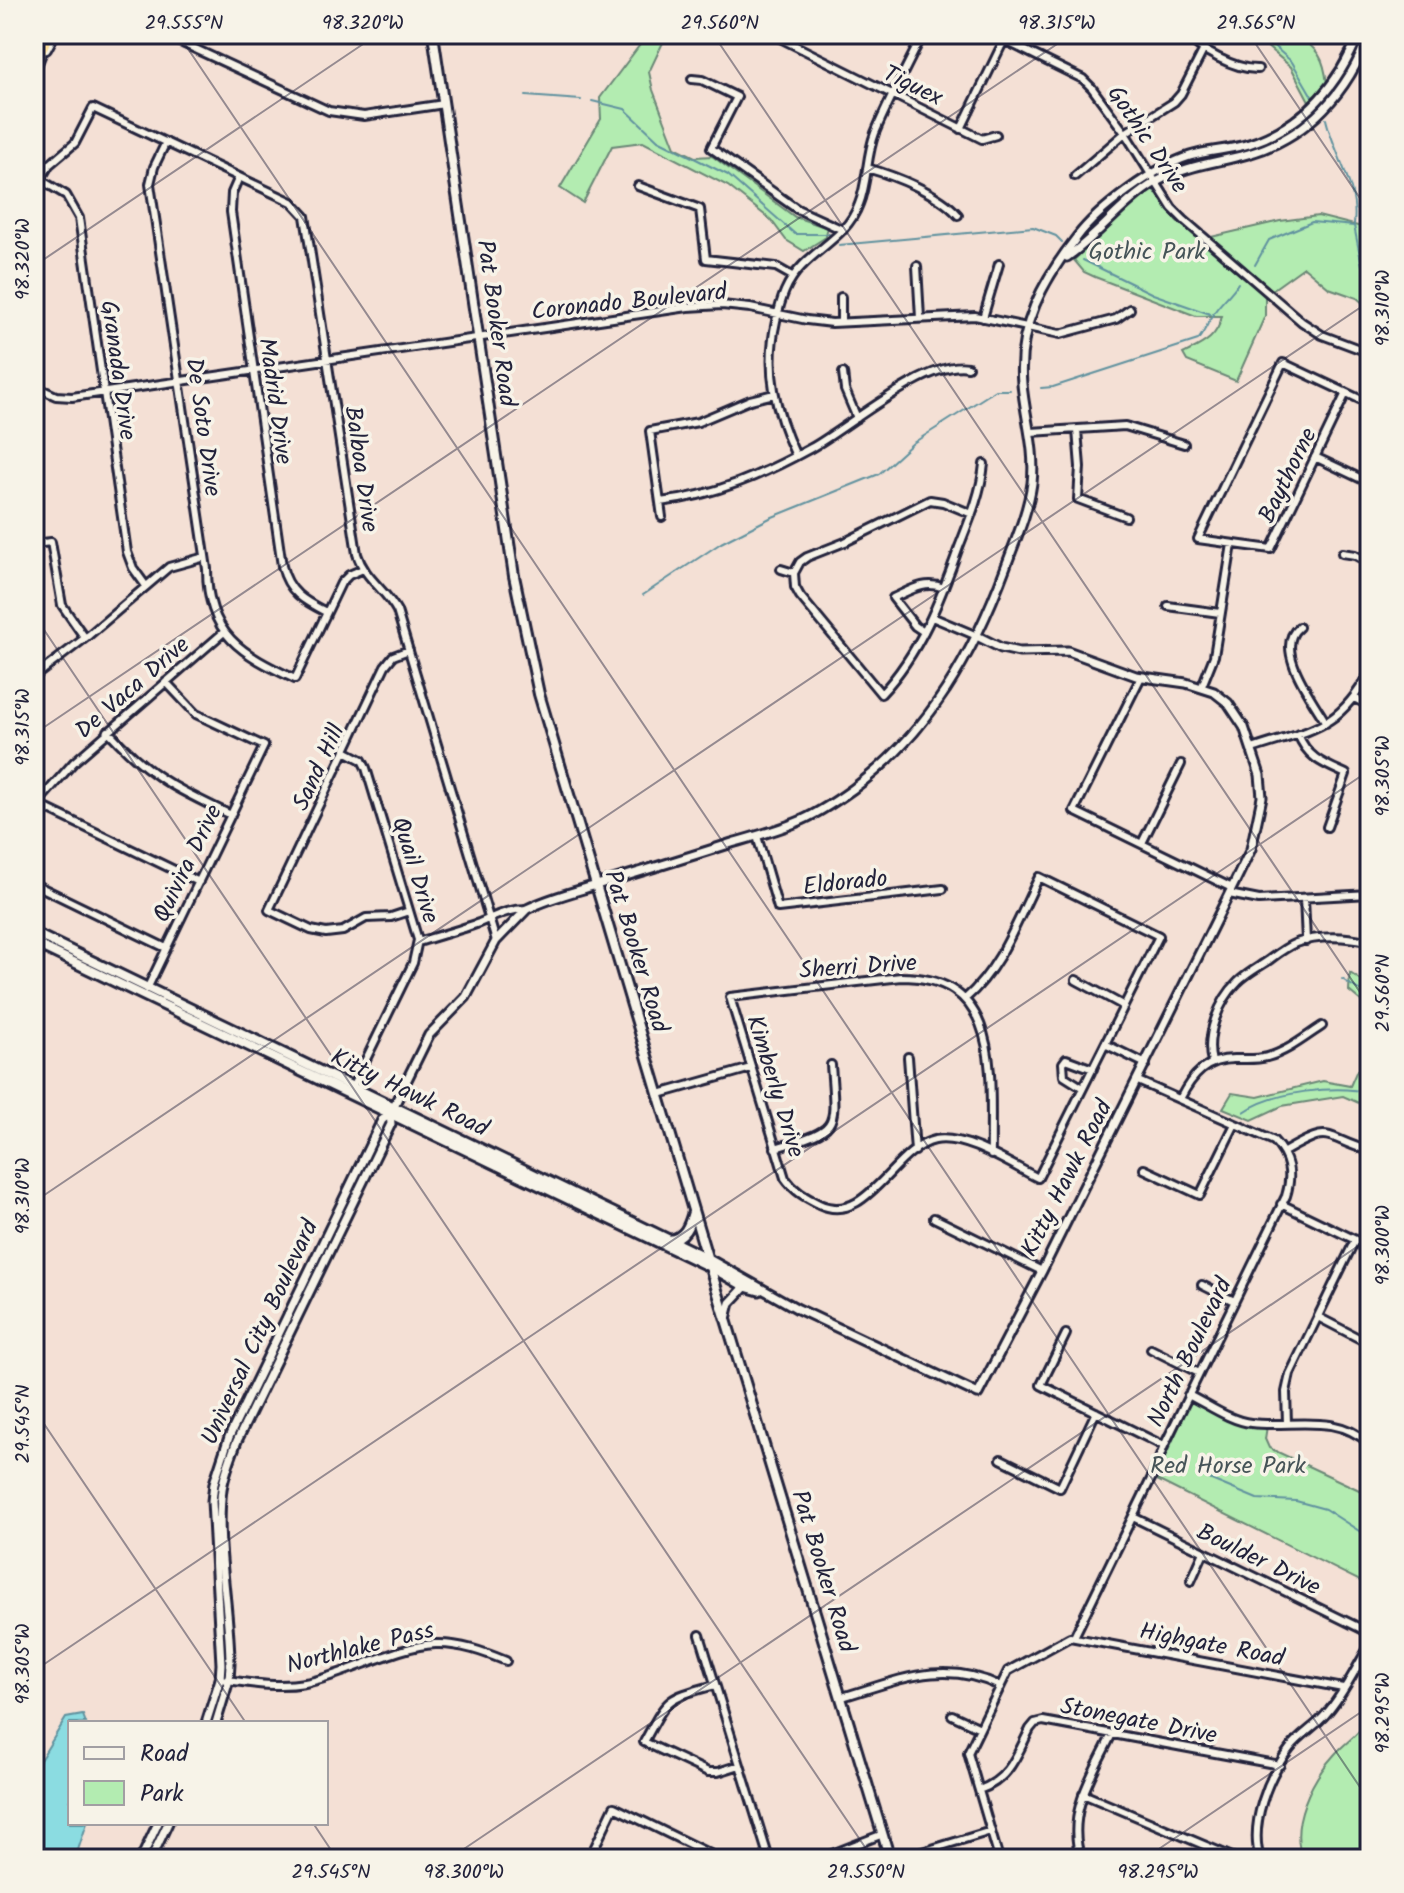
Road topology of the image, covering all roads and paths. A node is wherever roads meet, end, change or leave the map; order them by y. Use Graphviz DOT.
graph roads {
  1 [pos="38,34"];
  2 [pos="47,34"];
  3 [pos="54,34"];
  4 [pos="163,34"];
  5 [pos="433,34"];
  6 [pos="772,34"];
  7 [pos="922,34"];
  8 [pos="1186,34"];
  9 [pos="1359,34"];
  10 [pos="1369,34"];
  11 [pos="1005,37"];
  12 [pos="34,42"];
  13 [pos="1204,49"];
  14 [pos="34,69"];
  15 [pos="1258,69"];
  16 [pos="692,79"];
  17 [pos="893,96"];
  18 [pos="444,104"];
  19 [pos="961,129"];
  20 [pos="1125,133"];
  21 [pos="996,135"];
  22 [pos="166,142"];
  23 [pos="867,168"];
  24 [pos="1150,174"];
  25 [pos="1075,176"];
  26 [pos="37,177"];
  27 [pos="239,177"];
  28 [pos="1155,183"];
  29 [pos="638,186"];
  30 [pos="34,191"];
  31 [pos="958,215"];
  32 [pos="843,230"];
  33 [pos="1062,260"];
  34 [pos="999,264"];
  35 [pos="917,266"];
  36 [pos="792,276"];
  37 [pos="841,297"];
  38 [pos="1130,309"];
  39 [pos="778,313"];
  40 [pos="920,318"];
  41 [pos="983,318"];
  42 [pos="841,322"];
  43 [pos="1026,326"];
  44 [pos="479,338"];
  45 [pos="1370,353"];
  46 [pos="328,359"];
  47 [pos="968,367"];
  48 [pos="253,370"];
  49 [pos="843,373"];
  50 [pos="179,381"];
  51 [pos="34,386"];
  52 [pos="104,393"];
  53 [pos="1346,393"];
  54 [pos="774,394"];
  55 [pos="1370,404"];
  56 [pos="857,418"];
  57 [pos="1077,430"];
  58 [pos="1031,432"];
  59 [pos="1184,444"];
  60 [pos="796,456"];
  61 [pos="1315,457"];
  62 [pos="984,464"];
  63 [pos="1370,483"];
  64 [pos="660,502"];
  65 [pos="972,514"];
  66 [pos="662,517"];
  67 [pos="1126,517"];
  68 [pos="34,544"];
  69 [pos="1232,544"];
  70 [pos="1342,553"];
  71 [pos="205,557"];
  72 [pos="1370,563"];
  73 [pos="363,569"];
  74 [pos="781,569"];
  75 [pos="794,573"];
  76 [pos="146,586"];
  77 [pos="944,588"];
  78 [pos="1168,606"];
  79 [pos="326,612"];
  80 [pos="1220,613"];
  81 [pos="932,617"];
  82 [pos="1299,627"];
  83 [pos="224,632"];
  84 [pos="924,632"];
  85 [pos="977,636"];
  86 [pos="85,638"];
  87 [pos="409,650"];
  88 [pos="1370,672"];
  89 [pos="34,677"];
  90 [pos="1141,677"];
  91 [pos="166,682"];
  92 [pos="1202,686"];
  93 [pos="1354,698"];
  94 [pos="1370,706"];
  95 [pos="1326,723"];
  96 [pos="108,731"];
  97 [pos="1298,734"];
  98 [pos="1252,749"];
  99 [pos="345,751"];
  100 [pos="1181,764"];
  101 [pos="35,806"];
  102 [pos="231,815"];
  103 [pos="1327,827"];
  104 [pos="757,836"];
  105 [pos="303,840"];
  106 [pos="1142,843"];
  107 [pos="311,844"];
  108 [pos="199,882"];
  109 [pos="34,884"];
  110 [pos="597,885"];
  111 [pos="943,889"];
  112 [pos="1231,891"];
  113 [pos="1370,894"];
  114 [pos="1304,898"];
  115 [pos="527,909"];
  116 [pos="409,911"];
  117 [pos="490,918"];
  118 [pos="34,933"];
  119 [pos="496,941"];
  120 [pos="1306,941"];
  121 [pos="418,942"];
  122 [pos="1370,942"];
  123 [pos="34,943"];
  124 [pos="166,948"];
  125 [pos="1076,980"];
  126 [pos="146,992"];
  127 [pos="730,997"];
  128 [pos="965,999"];
  129 [pos="1124,1006"];
  130 [pos="1322,1026"];
  131 [pos="1105,1044"];
  132 [pos="908,1057"];
  133 [pos="1212,1062"];
  134 [pos="1146,1064"];
  135 [pos="831,1065"];
  136 [pos="751,1068"];
  137 [pos="1093,1069"];
  138 [pos="1138,1081"];
  139 [pos="1083,1088"];
  140 [pos="351,1090"];
  141 [pos="659,1094"];
  142 [pos="1180,1099"];
  143 [pos="392,1110"];
  144 [pos="1235,1124"];
  145 [pos="775,1148"];
  146 [pos="915,1151"];
  147 [pos="1370,1151"];
  148 [pos="1284,1152"];
  149 [pos="991,1155"];
  150 [pos="1144,1169"];
  151 [pos="353,1179"];
  152 [pos="362,1183"];
  153 [pos="1281,1204"];
  154 [pos="693,1211"];
  155 [pos="613,1217"];
  156 [pos="934,1218"];
  157 [pos="669,1240"];
  158 [pos="1355,1240"];
  159 [pos="328,1242"];
  160 [pos="1370,1247"];
  161 [pos="708,1263"];
  162 [pos="1042,1271"];
  163 [pos="1202,1285"];
  164 [pos="745,1287"];
  165 [pos="765,1292"];
  166 [pos="1234,1301"];
  167 [pos="1318,1317"];
  168 [pos="726,1319"];
  169 [pos="1066,1334"];
  170 [pos="1370,1344"];
  171 [pos="1151,1349"];
  172 [pos="1199,1373"];
  173 [pos="1188,1395"];
  174 [pos="1096,1412"];
  175 [pos="1287,1423"];
  176 [pos="1370,1444"];
  177 [pos="1164,1446"];
  178 [pos="1001,1459"];
  179 [pos="1133,1517"];
  180 [pos="1204,1552"];
  181 [pos="1191,1581"];
  182 [pos="1370,1633"];
  183 [pos="700,1635"];
  184 [pos="1074,1637"];
  185 [pos="1370,1645"];
  186 [pos="506,1661"];
  187 [pos="224,1680"];
  188 [pos="715,1685"];
  189 [pos="1000,1686"];
  190 [pos="1343,1688"];
  191 [pos="842,1697"];
  192 [pos="952,1715"];
  193 [pos="207,1721"];
  194 [pos="216,1721"];
  195 [pos="980,1728"];
  196 [pos="1112,1734"];
  197 [pos="740,1765"];
  198 [pos="1280,1765"];
  199 [pos="979,1790"];
  200 [pos="1083,1794"];
  201 [pos="157,1825"];
  202 [pos="167,1825"];
  203 [pos="991,1831"];
  204 [pos="883,1834"];
  205 [pos="141,1859"];
  206 [pos="151,1859"];
  207 [pos="589,1859"];
  208 [pos="720,1859"];
  209 [pos="769,1859"];
  210 [pos="819,1859"];
  211 [pos="890,1859"];
  212 [pos="899,1859"];
  213 [pos="999,1859"];
  214 [pos="1081,1859"];
  215 [pos="1237,1859"];
  216 [pos="1260,1859"];
  1 -- 12 [label="highway"];
  2 -- 14 [label="highway"];
  3 -- 14 [label="main road"];
  4 -- 18 [label="street"];
  5 -- 18 [label="main road, Pat Booker Road"];
  6 -- 17 [label="street, Tiguex"];
  7 -- 17 [label="street"];
  8 -- 13 [label="street"];
  9 -- 24 [label="street, Universal City Boulevard"];
  10 -- 28 [label="street, Universal City Boulevard"];
  11 -- 19 [label="street"];
  11 -- 20 [label="street, Gothic Drive"];
  13 -- 15 [label="street"];
  13 -- 20 [label="street"];
  16 -- 32 [label="street"];
  17 -- 19 [label="street, Tiguex"];
  17 -- 23 [label="street"];
  18 -- 44 [label="main road, Pat Booker Road"];
  19 -- 21 [label="street, Tiguex"];
  20 -- 24 [label="street, Gothic Drive"];
  20 -- 25 [label="street"];
  22 -- 26 [label="street, Balboa Drive"];
  22 -- 27 [label="street, Balboa Drive"];
  22 -- 50 [label="street, De Soto Drive"];
  23 -- 31 [label="street"];
  23 -- 32 [label="street"];
  24 -- 28 [label="street, Gothic Drive"];
  24 -- 33 [label="street, Universal City Boulevard"];
  26 -- 30 [label="street"];
  26 -- 52 [label="street, Granada Drive"];
  27 -- 46 [label="street, Balboa Drive"];
  27 -- 48 [label="street, Madrid Drive"];
  28 -- 33 [label="street, Universal City Boulevard"];
  28 -- 45 [label="street, Gothic Drive"];
  29 -- 36 [label="street"];
  32 -- 36 [label="street"];
  33 -- 43 [label="street, Universal City Boulevard"];
  34 -- 41 [label="street"];
  35 -- 40 [label="street"];
  36 -- 39 [label="street"];
  37 -- 42 [label="street"];
  38 -- 43 [label="street, Coronado Boulevard"];
  39 -- 42 [label="street, Coronado Boulevard"];
  39 -- 44 [label="street, Coronado Boulevard"];
  39 -- 54 [label="street"];
  40 -- 41 [label="street, Coronado Boulevard"];
  40 -- 42 [label="street, Coronado Boulevard"];
  41 -- 43 [label="street, Coronado Boulevard"];
  43 -- 58 [label="street, Universal City Boulevard"];
  44 -- 46 [label="street, Coronado Boulevard"];
  44 -- 110 [label="main road, Pat Booker Road"];
  46 -- 48 [label="street, Coronado Boulevard"];
  46 -- 73 [label="street, Balboa Drive"];
  47 -- 56 [label="street"];
  48 -- 50 [label="street, Coronado Boulevard"];
  48 -- 79 [label="street, Madrid Drive"];
  49 -- 56 [label="street"];
  50 -- 52 [label="street, Coronado Boulevard"];
  50 -- 71 [label="street, De Soto Drive"];
  51 -- 52 [label="street, Coronado Boulevard"];
  52 -- 76 [label="street, Granada Drive"];
  53 -- 55 [label="street"];
  53 -- 61 [label="street, Baythorne"];
  53 -- 69 [label="street, Baythorne"];
  54 -- 60 [label="street"];
  54 -- 64 [label="street"];
  56 -- 60 [label="street"];
  57 -- 58 [label="street"];
  57 -- 59 [label="street"];
  57 -- 67 [label="street"];
  58 -- 85 [label="street, Universal City Boulevard"];
  60 -- 64 [label="street"];
  61 -- 63 [label="street"];
  61 -- 69 [label="street, Baythorne"];
  62 -- 65 [label="street"];
  64 -- 66 [label="street"];
  65 -- 75 [label="street"];
  65 -- 77 [label="street"];
  68 -- 86 [label="street"];
  69 -- 80 [label="street"];
  70 -- 72 [label="street"];
  71 -- 76 [label="street"];
  71 -- 83 [label="street, De Soto Drive"];
  73 -- 79 [label="street"];
  73 -- 87 [label="street, Balboa Drive"];
  74 -- 75 [label="street"];
  75 -- 84 [label="street"];
  76 -- 86 [label="street"];
  77 -- 81 [label="street"];
  77 -- 84 [label="street"];
  78 -- 80 [label="street"];
  79 -- 83 [label="street, De Soto Drive"];
  80 -- 92 [label="street"];
  81 -- 84 [label="street"];
  81 -- 85 [label="street"];
  82 -- 95 [label="street"];
  83 -- 91 [label="street, De Vaca Drive"];
  85 -- 90 [label="street"];
  85 -- 104 [label="street, Universal City Boulevard"];
  86 -- 89 [label="street"];
  87 -- 99 [label="street, Sand Hill"];
  87 -- 117 [label="street, Balboa Drive"];
  88 -- 93 [label="street"];
  90 -- 92 [label="street"];
  90 -- 106 [label="street"];
  91 -- 96 [label="street, De Vaca Drive"];
  91 -- 102 [label="street, Quivira Drive"];
  92 -- 98 [label="street, Kitty Hawk Road"];
  93 -- 94 [label="street"];
  93 -- 95 [label="street"];
  95 -- 97 [label="street"];
  96 -- 101 [label="street, De Vaca Drive"];
  96 -- 102 [label="street"];
  97 -- 98 [label="street"];
  97 -- 103 [label="street"];
  98 -- 112 [label="street, Kitty Hawk Road"];
  99 -- 105 [label="street, Sand Hill"];
  99 -- 116 [label="street, Quail Drive"];
  100 -- 106 [label="street"];
  101 -- 108 [label="street"];
  102 -- 108 [label="street, Quivira Drive"];
  104 -- 110 [label="street, Universal City Boulevard"];
  104 -- 111 [label="street, Eldorado"];
  105 -- 107 [label="street"];
  105 -- 116 [label="street, Sand Hill"];
  106 -- 112 [label="street"];
  108 -- 124 [label="street, Quivira Drive"];
  109 -- 124 [label="street"];
  110 -- 115 [label="street, Universal City Boulevard"];
  110 -- 141 [label="main road, Pat Booker Road"];
  112 -- 114 [label="street"];
  112 -- 134 [label="street, Kitty Hawk Road"];
  113 -- 114 [label="street"];
  114 -- 120 [label="street"];
  115 -- 117 [label="street"];
  115 -- 119 [label="street, Universal City Boulevard"];
  116 -- 121 [label="street, Quail Drive"];
  117 -- 119 [label="street, Balboa Drive"];
  117 -- 121 [label="street"];
  118 -- 126 [label="main road, Kitty Hawk Road"];
  119 -- 143 [label="street, Universal City Boulevard"];
  120 -- 122 [label="street"];
  120 -- 133 [label="street"];
  121 -- 140 [label="street, Quail Drive"];
  123 -- 126 [label="main road, Kitty Hawk Road"];
  124 -- 126 [label="street, Quivira Drive"];
  125 -- 129 [label="street"];
  126 -- 140 [label="main road, Kitty Hawk Road"];
  127 -- 128 [label="street, Sherri Drive"];
  127 -- 136 [label="street, Kimberly Drive"];
  128 -- 129 [label="street"];
  128 -- 149 [label="street"];
  129 -- 131 [label="street"];
  130 -- 133 [label="street"];
  131 -- 134 [label="street"];
  131 -- 137 [label="street"];
  132 -- 146 [label="street"];
  133 -- 142 [label="street"];
  134 -- 138 [label="street, Kitty Hawk Road"];
  135 -- 145 [label="street"];
  136 -- 141 [label="street"];
  136 -- 145 [label="street, Kimberly Drive"];
  137 -- 139 [label="street"];
  137 -- 139 [label="street"];
  138 -- 142 [label="street"];
  138 -- 162 [label="street, Kitty Hawk Road"];
  139 -- 149 [label="street, Kimberly Drive"];
  140 -- 143 [label="main road, Kitty Hawk Road"];
  141 -- 154 [label="main road, Pat Booker Road"];
  142 -- 144 [label="street"];
  143 -- 151 [label="street, Universal City Boulevard"];
  143 -- 152 [label="street, Universal City Boulevard"];
  143 -- 155 [label="main road, Kitty Hawk Road"];
  144 -- 148 [label="street"];
  144 -- 150 [label="street"];
  145 -- 146 [label="street, Kimberly Drive"];
  146 -- 149 [label="street, Kimberly Drive"];
  147 -- 148 [label="street"];
  148 -- 153 [label="street, North Boulevard"];
  151 -- 152 [label="street"];
  151 -- 159 [label="street, Universal City Boulevard"];
  152 -- 159 [label="street, Universal City Boulevard"];
  153 -- 158 [label="street"];
  153 -- 166 [label="street, North Boulevard"];
  154 -- 157 [label="main road"];
  154 -- 161 [label="main road, Pat Booker Road"];
  155 -- 157 [label="main road, Kitty Hawk Road"];
  155 -- 161 [label="main road, Kitty Hawk Road"];
  156 -- 162 [label="street"];
  157 -- 161 [label="main road, Kitty Hawk Road"];
  158 -- 160 [label="street"];
  158 -- 167 [label="street"];
  159 -- 187 [label="street, Universal City Boulevard"];
  161 -- 164 [label="street, Kitty Hawk Road"];
  161 -- 165 [label="street, Kitty Hawk Road"];
  161 -- 168 [label="main road, Pat Booker Road"];
  162 -- 165 [label="street, Kitty Hawk Road"];
  163 -- 166 [label="street"];
  164 -- 165 [label="street, Kitty Hawk Road"];
  164 -- 168 [label="street"];
  166 -- 172 [label="street, North Boulevard"];
  167 -- 170 [label="street"];
  167 -- 175 [label="street"];
  168 -- 191 [label="main road, Pat Booker Road"];
  169 -- 174 [label="street"];
  171 -- 172 [label="street"];
  172 -- 173 [label="street, North Boulevard"];
  173 -- 175 [label="street"];
  173 -- 177 [label="street, North Boulevard"];
  174 -- 177 [label="street"];
  174 -- 178 [label="street"];
  175 -- 176 [label="street"];
  177 -- 179 [label="street, North Boulevard"];
  179 -- 180 [label="street, Boulder Drive"];
  179 -- 184 [label="street, North Boulevard"];
  180 -- 181 [label="street"];
  180 -- 182 [label="street, Boulder Drive"];
  183 -- 188 [label="street"];
  184 -- 189 [label="street"];
  184 -- 190 [label="street, Highgate Road"];
  185 -- 190 [label="street"];
  186 -- 187 [label="street, Northlake Pass"];
  187 -- 193 [label="street, Universal City Boulevard"];
  187 -- 194 [label="street, Universal City Boulevard"];
  188 -- 197 [label="street"];
  188 -- 197 [label="street"];
  189 -- 191 [label="street"];
  189 -- 195 [label="street"];
  190 -- 198 [label="street"];
  191 -- 204 [label="main road, Pat Booker Road"];
  192 -- 195 [label="street"];
  195 -- 199 [label="street"];
  196 -- 198 [label="street, Stonegate Drive"];
  196 -- 199 [label="street, Stonegate Drive"];
  196 -- 200 [label="street"];
  197 -- 209 [label="street"];
  198 -- 216 [label="street"];
  199 -- 203 [label="street"];
  200 -- 214 [label="street"];
  200 -- 215 [label="street"];
  201 -- 205 [label="street"];
  202 -- 206 [label="street"];
  203 -- 212 [label="street"];
  203 -- 213 [label="street"];
  204 -- 210 [label="street"];
  204 -- 211 [label="main road, Pat Booker Road"];
  207 -- 208 [label="street"];
}
